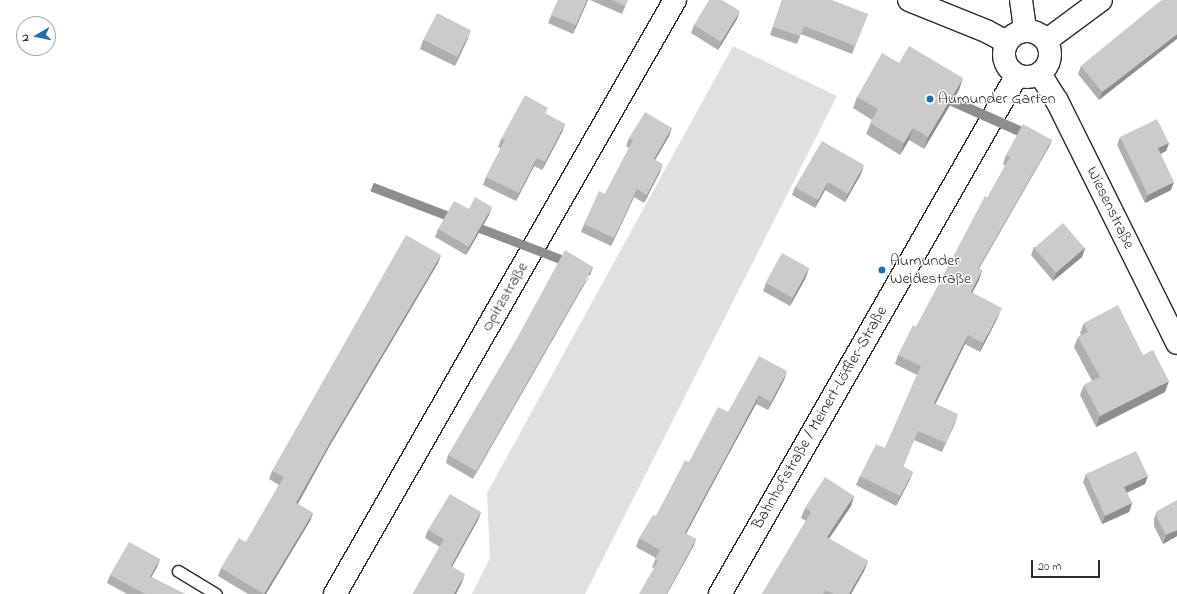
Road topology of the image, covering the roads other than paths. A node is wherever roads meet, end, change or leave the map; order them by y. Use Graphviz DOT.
graph roads {
  1 [pos="675,0"];
  2 [pos="909,0"];
  3 [pos="1021,0"];
  4 [pos="1101,0"];
  5 [pos="1025,30"];
  6 [pos="1047,40"];
  7 [pos="1007,42"];
  8 [pos="1040,74"];
  9 [pos="1017,75"];
  10 [pos="1177,343"];
  11 [pos="178,571"];
  12 [pos="216,594"];
  13 [pos="335,594"];
  14 [pos="720,594"];
  1 -- 13 [label="street, Opitzstraße"];
  2 -- 7 [label="street"];
  3 -- 5 [label="street"];
  4 -- 6 [label="street"];
  5 -- 6 [label="street"];
  5 -- 7 [label="street"];
  6 -- 8 [label="street"];
  7 -- 9 [label="street"];
  8 -- 9 [label="street"];
  8 -- 10 [label="street, Wiesenstraße"];
  9 -- 14 [label="street, Bahnhofstraße / Meinert-Löffler-Straße"];
  11 -- 12 [label="lane"];
}
